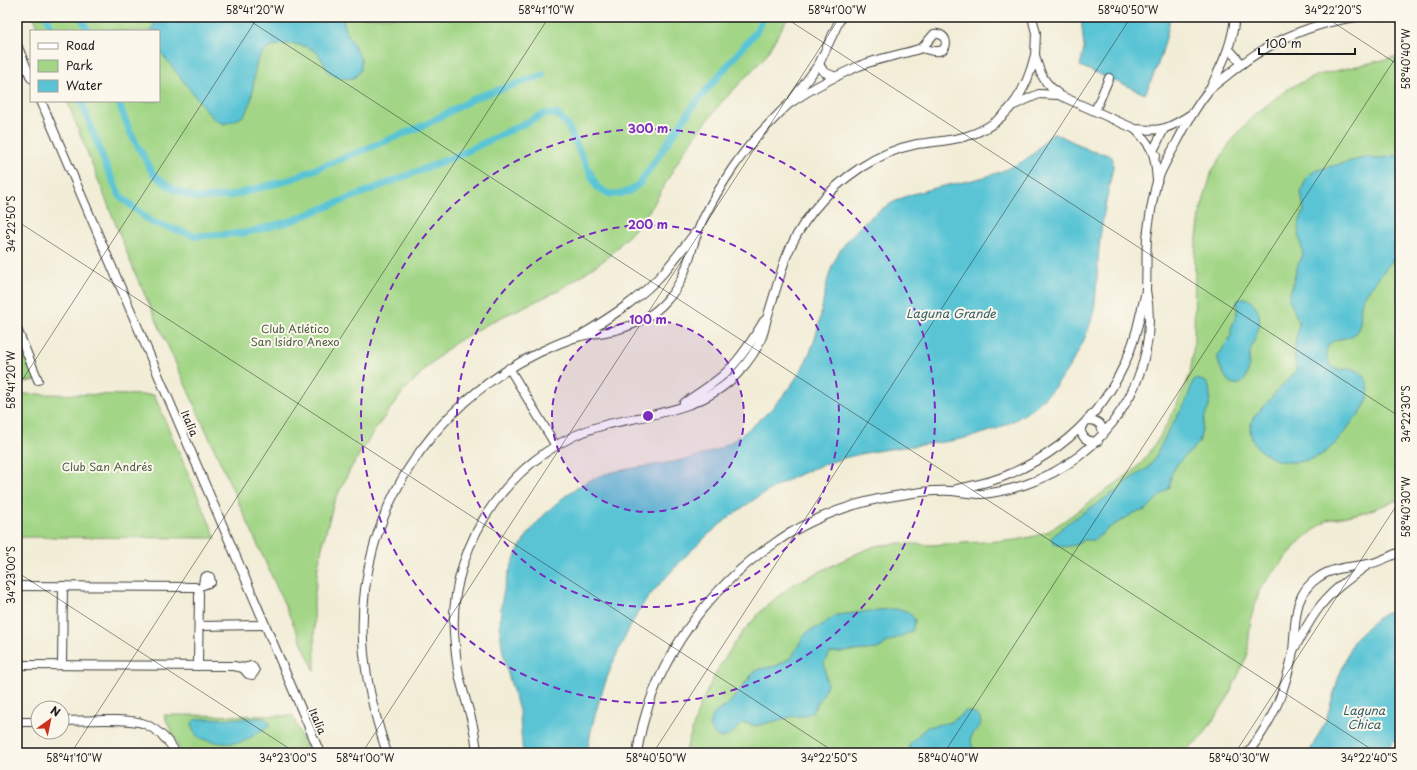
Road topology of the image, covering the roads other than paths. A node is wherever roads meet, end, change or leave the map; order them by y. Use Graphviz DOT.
graph roads {
  1 [pos="841,17"];
  2 [pos="1032,17"];
  3 [pos="1235,17"];
  4 [pos="1356,17"];
  5 [pos="1317,21"];
  6 [pos="18,48"];
  7 [pos="922,48"];
  8 [pos="1229,49"];
  9 [pos="1035,55"];
  10 [pos="20,59"];
  11 [pos="819,64"];
  12 [pos="1242,64"];
  13 [pos="1029,74"];
  14 [pos="30,76"];
  15 [pos="1041,76"];
  16 [pos="836,77"];
  17 [pos="1109,78"];
  18 [pos="1023,89"];
  19 [pos="1210,89"];
  20 [pos="1033,95"];
  21 [pos="1061,96"];
  22 [pos="41,102"];
  23 [pos="789,104"];
  24 [pos="1013,106"];
  25 [pos="1095,111"];
  26 [pos="1193,113"];
  27 [pos="1166,128"];
  28 [pos="1135,129"];
  29 [pos="1180,135"];
  30 [pos="1153,151"];
  31 [pos="1167,160"];
  32 [pos="1157,183"];
  33 [pos="697,230"];
  34 [pos="677,256"];
  35 [pos="688,263"];
  36 [pos="1146,290"];
  37 [pos="610,318"];
  38 [pos="17,329"];
  39 [pos="616,330"];
  40 [pos="579,336"];
  41 [pos="1132,345"];
  42 [pos="1146,350"];
  43 [pos="509,368"];
  44 [pos="38,380"];
  45 [pos="1087,420"];
  46 [pos="1081,427"];
  47 [pos="1100,438"];
  48 [pos="556,446"];
  49 [pos="1008,475"];
  50 [pos="1013,488"];
  51 [pos="950,491"];
  52 [pos="1400,552"];
  53 [pos="1370,564"];
  54 [pos="1341,568"];
  55 [pos="1347,580"];
  56 [pos="17,586"];
  57 [pos="63,586"];
  58 [pos="1294,621"];
  59 [pos="265,625"];
  60 [pos="1307,625"];
  61 [pos="199,626"];
  62 [pos="1293,651"];
  63 [pos="17,665"];
  64 [pos="62,665"];
  65 [pos="198,666"];
  66 [pos="243,668"];
  67 [pos="70,721"];
  68 [pos="17,722"];
  69 [pos="30,722"];
  70 [pos="176,753"];
  71 [pos="320,753"];
  72 [pos="387,753"];
  73 [pos="477,753"];
  74 [pos="638,753"];
  75 [pos="1248,753"];
  1 -- 11 [label="street"];
  2 -- 9 [label="street"];
  3 -- 8 [label="street"];
  4 -- 5 [label="street"];
  5 -- 12 [label="street"];
  6 -- 10 [label="street"];
  7 -- 16 [label="street"];
  8 -- 12 [label="street"];
  8 -- 19 [label="street"];
  9 -- 13 [label="street"];
  9 -- 15 [label="street"];
  10 -- 14 [label="street"];
  11 -- 16 [label="street"];
  11 -- 23 [label="street"];
  12 -- 19 [label="street"];
  13 -- 15 [label="street"];
  13 -- 18 [label="street"];
  15 -- 20 [label="street"];
  15 -- 21 [label="street"];
  16 -- 23 [label="street"];
  17 -- 25 [label="street"];
  18 -- 20 [label="street"];
  18 -- 24 [label="street"];
  19 -- 26 [label="street"];
  20 -- 21 [label="street"];
  20 -- 24 [label="street"];
  21 -- 25 [label="street"];
  22 -- 59 [label="street, Italia"];
  23 -- 33 [label="street"];
  24 -- 48 [label="street"];
  25 -- 28 [label="street"];
  26 -- 27 [label="street"];
  26 -- 29 [label="street"];
  27 -- 28 [label="street"];
  27 -- 29 [label="street"];
  27 -- 30 [label="street"];
  28 -- 30 [label="street"];
  29 -- 31 [label="street"];
  30 -- 31 [label="street"];
  30 -- 32 [label="street"];
  31 -- 32 [label="street"];
  32 -- 36 [label="street"];
  33 -- 34 [label="street"];
  33 -- 35 [label="street"];
  34 -- 35 [label="street"];
  34 -- 37 [label="street"];
  35 -- 39 [label="street"];
  36 -- 41 [label="street"];
  36 -- 42 [label="street"];
  37 -- 39 [label="street"];
  37 -- 40 [label="street"];
  38 -- 44 [label="street"];
  39 -- 40 [label="street"];
  40 -- 43 [label="street"];
  41 -- 42 [label="street"];
  41 -- 45 [label="street"];
  42 -- 47 [label="street"];
  43 -- 48 [label="street"];
  43 -- 72 [label="street"];
  45 -- 46 [label="street"];
  45 -- 47 [label="street"];
  46 -- 47 [label="street"];
  46 -- 49 [label="street"];
  47 -- 50 [label="street"];
  48 -- 73 [label="street"];
  49 -- 50 [label="street"];
  49 -- 51 [label="street"];
  50 -- 51 [label="street"];
  51 -- 74 [label="street"];
  52 -- 53 [label="street"];
  53 -- 54 [label="street"];
  53 -- 55 [label="street"];
  54 -- 55 [label="street"];
  54 -- 58 [label="street"];
  55 -- 60 [label="street"];
  56 -- 57 [label="street"];
  57 -- 61 [label="street"];
  57 -- 64 [label="street"];
  58 -- 60 [label="street"];
  58 -- 62 [label="street"];
  59 -- 61 [label="street"];
  59 -- 71 [label="street, Italia"];
  60 -- 62 [label="street"];
  61 -- 65 [label="street"];
  62 -- 75 [label="street"];
  63 -- 64 [label="street"];
  64 -- 65 [label="street"];
  65 -- 66 [label="street"];
  67 -- 70 [label="street"];
  68 -- 69 [label="street"];
}
